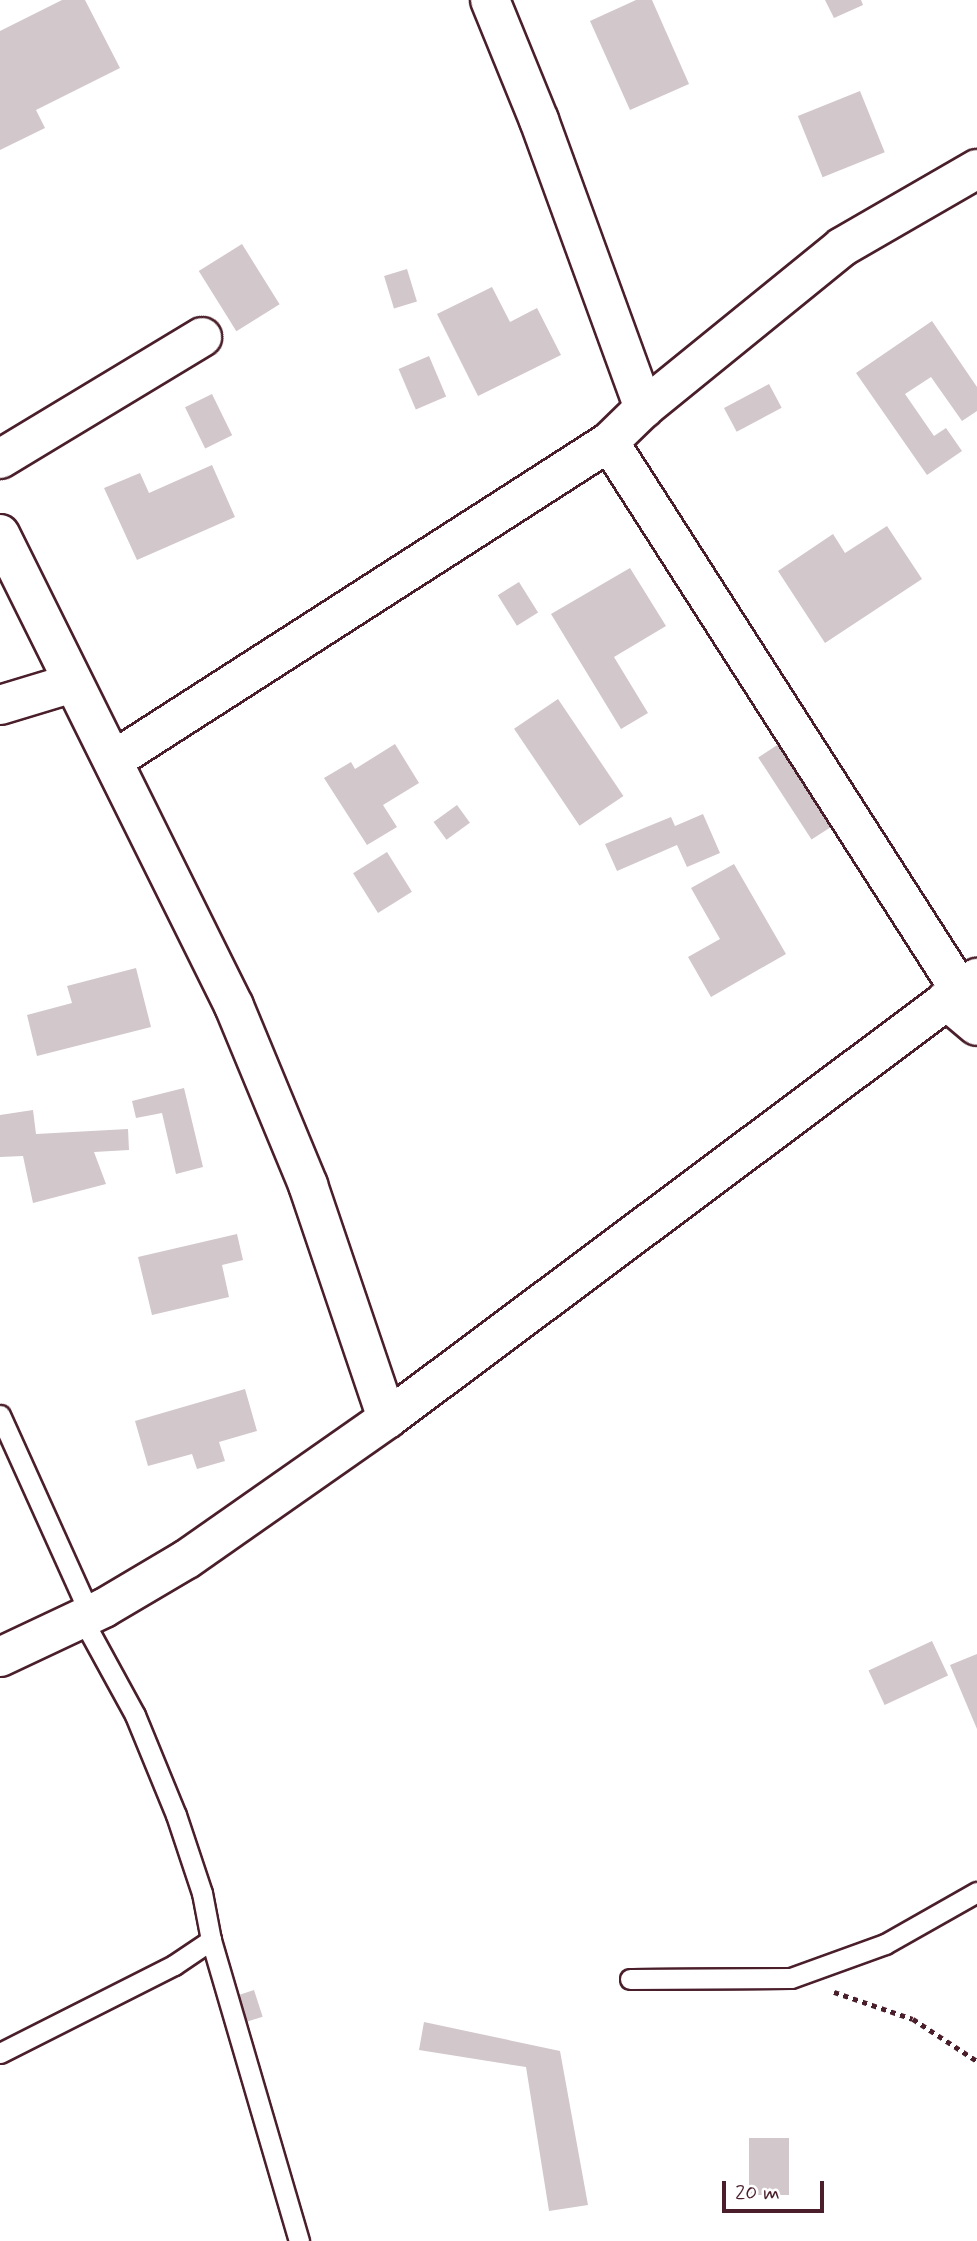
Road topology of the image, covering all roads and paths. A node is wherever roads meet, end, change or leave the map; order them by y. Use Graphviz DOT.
graph roads {
  1 [pos="490,0"];
  2 [pos="977,169"];
  3 [pos="202,337"];
  4 [pos="644,408"];
  5 [pos="609,442"];
  6 [pos="0,459"];
  7 [pos="0,534"];
  8 [pos="73,683"];
  9 [pos="0,705"];
  10 [pos="114,760"];
  11 [pos="961,989"];
  12 [pos="977,1026"];
  13 [pos="0,1415"];
  14 [pos="387,1419"];
  15 [pos="86,1616"];
  16 [pos="0,1657"];
  17 [pos="977,1892"];
  18 [pos="211,1940"];
  19 [pos="791,1978"];
  20 [pos="630,1979"];
  21 [pos="0,2053"];
  22 [pos="977,2061"];
  23 [pos="299,2241"];
  1 -- 4 [label="street"];
  2 -- 4 [label="street"];
  3 -- 6 [label="street"];
  4 -- 5 [label="street"];
  5 -- 10 [label="street"];
  5 -- 11 [label="street"];
  7 -- 8 [label="street"];
  8 -- 9 [label="street"];
  8 -- 10 [label="street"];
  10 -- 14 [label="street"];
  11 -- 12 [label="street"];
  11 -- 14 [label="street"];
  13 -- 15 [label="lane"];
  14 -- 15 [label="street"];
  15 -- 16 [label="street"];
  15 -- 18 [label="lane"];
  17 -- 19 [label="lane"];
  18 -- 21 [label="lane"];
  18 -- 23 [label="lane"];
  19 -- 20 [label="lane"];
  19 -- 22 [label="path"];
}
